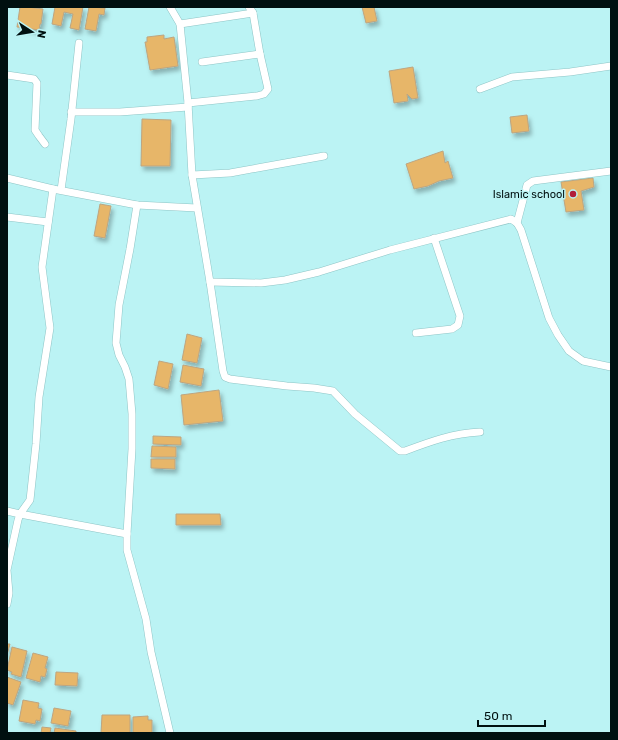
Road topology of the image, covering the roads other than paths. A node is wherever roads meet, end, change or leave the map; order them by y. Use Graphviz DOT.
graph roads {
  1 [pos="170,7"];
  2 [pos="251,10"];
  3 [pos="180,24"];
  4 [pos="78,43"];
  5 [pos="260,54"];
  6 [pos="202,62"];
  7 [pos="611,66"];
  8 [pos="7,75"];
  9 [pos="480,90"];
  10 [pos="188,105"];
  11 [pos="72,112"];
  12 [pos="45,144"];
  13 [pos="324,156"];
  14 [pos="611,171"];
  15 [pos="192,175"];
  16 [pos="7,178"];
  17 [pos="53,188"];
  18 [pos="61,190"];
  19 [pos="137,205"];
  20 [pos="197,208"];
  21 [pos="7,217"];
  22 [pos="48,222"];
  23 [pos="517,223"];
  24 [pos="434,238"];
  25 [pos="210,282"];
  26 [pos="416,333"];
  27 [pos="611,367"];
  28 [pos="480,432"];
  29 [pos="7,511"];
  30 [pos="20,514"];
  31 [pos="127,534"];
  32 [pos="7,604"];
  33 [pos="170,733"];
  1 -- 3 [label="street"];
  2 -- 3 [label="street"];
  2 -- 5 [label="street"];
  3 -- 10 [label="street"];
  4 -- 11 [label="street"];
  5 -- 6 [label="street"];
  5 -- 10 [label="street"];
  7 -- 9 [label="street"];
  8 -- 12 [label="street"];
  10 -- 11 [label="street"];
  10 -- 15 [label="street"];
  11 -- 18 [label="street"];
  13 -- 15 [label="street"];
  14 -- 23 [label="street"];
  15 -- 20 [label="street"];
  16 -- 17 [label="street"];
  17 -- 18 [label="street"];
  17 -- 22 [label="street"];
  18 -- 19 [label="street"];
  19 -- 20 [label="street"];
  19 -- 31 [label="street"];
  20 -- 25 [label="street"];
  21 -- 22 [label="street"];
  22 -- 30 [label="street"];
  23 -- 24 [label="street"];
  23 -- 27 [label="street"];
  24 -- 25 [label="street"];
  24 -- 26 [label="street"];
  25 -- 28 [label="street"];
  29 -- 30 [label="street"];
  30 -- 31 [label="street"];
  30 -- 32 [label="street"];
  31 -- 33 [label="street"];
}
